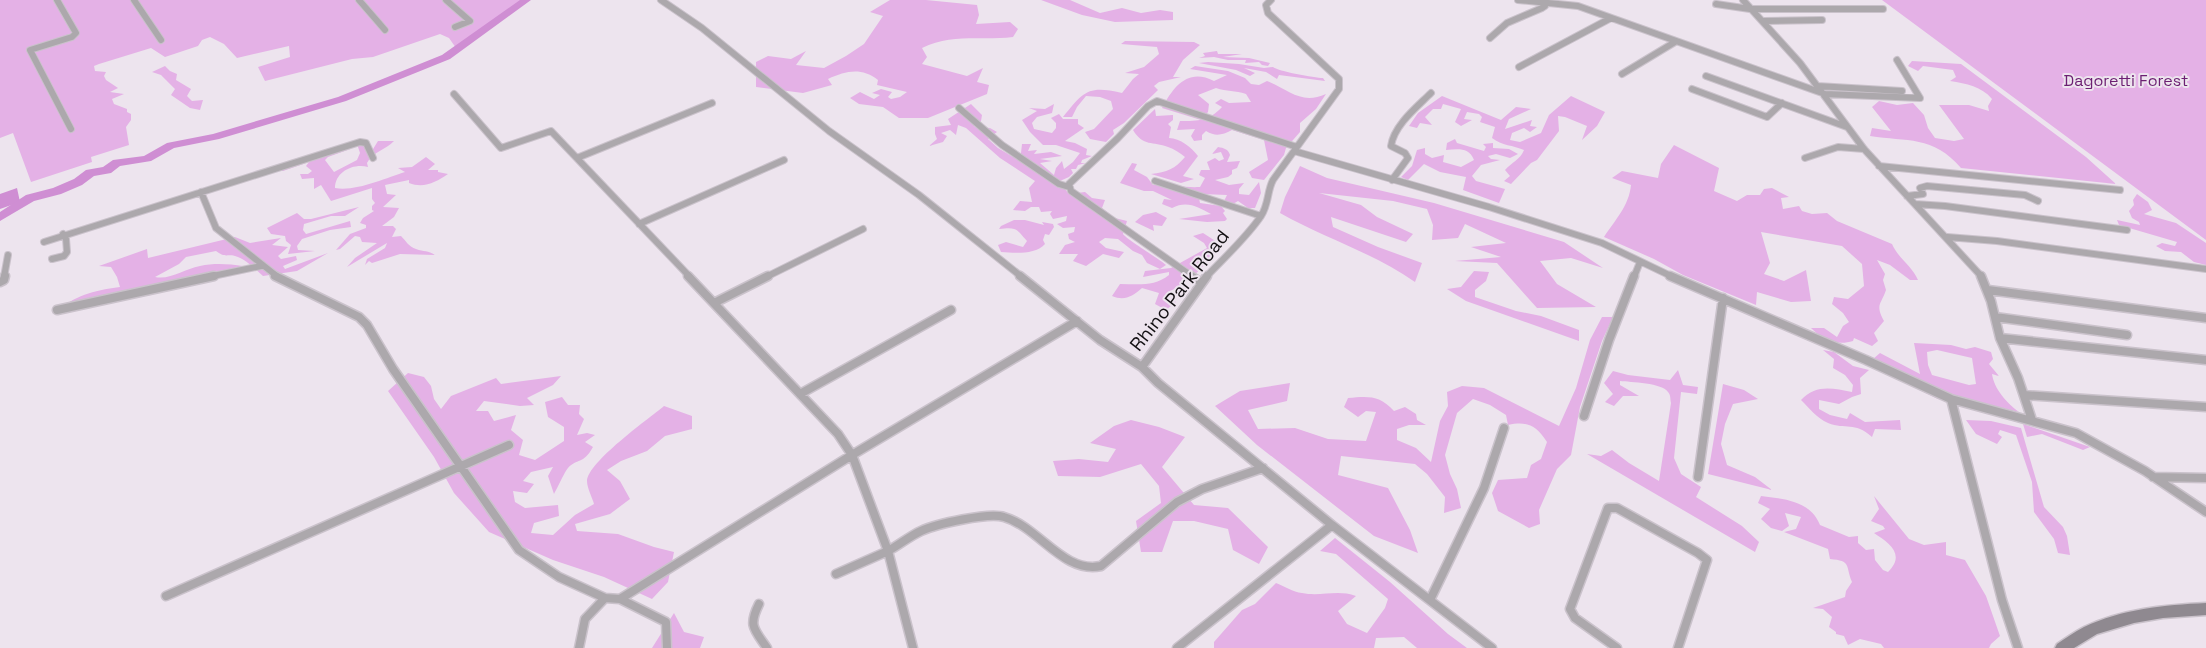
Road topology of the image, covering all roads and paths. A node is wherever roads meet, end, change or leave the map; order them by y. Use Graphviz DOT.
graph roads {
  1 [pos="57,0"];
  2 [pos="134,0"];
  3 [pos="359,0"];
  4 [pos="446,0"];
  5 [pos="661,0"];
  6 [pos="1271,0"];
  7 [pos="1518,0"];
  8 [pos="1525,0"];
  9 [pos="1743,0"];
  10 [pos="1545,2"];
  11 [pos="1716,4"];
  12 [pos="1750,9"];
  13 [pos="1883,9"];
  14 [pos="1610,18"];
  15 [pos="1822,20"];
  16 [pos="1764,21"];
  17 [pos="455,27"];
  18 [pos="385,30"];
  19 [pos="1490,38"];
  20 [pos="161,40"];
  21 [pos="1675,42"];
  22 [pos="1897,60"];
  23 [pos="1519,67"];
  24 [pos="1622,74"];
  25 [pos="1706,76"];
  26 [pos="1817,86"];
  27 [pos="1692,89"];
  28 [pos="1902,91"];
  29 [pos="1431,93"];
  30 [pos="454,94"];
  31 [pos="1825,94"];
  32 [pos="712,103"];
  33 [pos="1782,103"];
  34 [pos="959,108"];
  35 [pos="1847,127"];
  36 [pos="71,129"];
  37 [pos="1296,149"];
  38 [pos="1864,150"];
  39 [pos="373,158"];
  40 [pos="577,158"];
  41 [pos="1805,158"];
  42 [pos="784,160"];
  43 [pos="1879,166"];
  44 [pos="1392,180"];
  45 [pos="1155,181"];
  46 [pos="1068,187"];
  47 [pos="2120,190"];
  48 [pos="201,192"];
  49 [pos="1907,196"];
  50 [pos="2038,201"];
  51 [pos="1915,204"];
  52 [pos="1261,216"];
  53 [pos="639,224"];
  54 [pos="863,229"];
  55 [pos="2127,230"];
  56 [pos="63,234"];
  57 [pos="1947,237"];
  58 [pos="44,242"];
  59 [pos="8,255"];
  60 [pos="52,259"];
  61 [pos="1640,262"];
  62 [pos="261,266"];
  63 [pos="2206,269"];
  64 [pos="0,282"];
  65 [pos="1202,283"];
  66 [pos="1988,290"];
  67 [pos="1723,298"];
  68 [pos="714,303"];
  69 [pos="57,310"];
  70 [pos="951,310"];
  71 [pos="1995,317"];
  72 [pos="2206,318"];
  73 [pos="1077,321"];
  74 [pos="2127,335"];
  75 [pos="2000,338"];
  76 [pos="2206,360"];
  77 [pos="1142,367"];
  78 [pos="800,394"];
  79 [pos="2024,395"];
  80 [pos="1950,398"];
  81 [pos="2206,407"];
  82 [pos="1584,416"];
  83 [pos="2032,420"];
  84 [pos="1504,428"];
  85 [pos="509,445"];
  86 [pos="852,455"];
  87 [pos="460,466"];
  88 [pos="1263,468"];
  89 [pos="1698,477"];
  90 [pos="2153,477"];
  91 [pos="2206,478"];
  92 [pos="2206,512"];
  93 [pos="1332,525"];
  94 [pos="888,551"];
  95 [pos="836,574"];
  96 [pos="166,596"];
  97 [pos="605,598"];
  98 [pos="620,599"];
  99 [pos="1430,600"];
  100 [pos="759,604"];
  101 [pos="2206,609"];
  102 [pos="578,648"];
  103 [pos="668,648"];
  104 [pos="767,648"];
  105 [pos="913,648"];
  106 [pos="1177,648"];
  107 [pos="1492,648"];
  108 [pos="1617,648"];
  109 [pos="1678,648"];
  110 [pos="2018,648"];
  111 [pos="2062,648"];
  1 -- 36 [label="street"];
  2 -- 20 [label="street"];
  3 -- 18 [label="street"];
  4 -- 17 [label="street"];
  5 -- 73 [label="street"];
  6 -- 37 [label="street, Rhino Park Road"];
  7 -- 8 [label="street"];
  8 -- 10 [label="street"];
  9 -- 12 [label="street"];
  10 -- 14 [label="street"];
  10 -- 19 [label="street"];
  11 -- 12 [label="street"];
  12 -- 13 [label="street"];
  12 -- 16 [label="street"];
  14 -- 21 [label="street"];
  14 -- 23 [label="street"];
  15 -- 16 [label="street"];
  16 -- 26 [label="street"];
  21 -- 24 [label="street"];
  21 -- 31 [label="street"];
  22 -- 31 [label="street"];
  25 -- 33 [label="street"];
  26 -- 28 [label="street"];
  26 -- 31 [label="street"];
  27 -- 33 [label="street"];
  29 -- 44 [label="street"];
  30 -- 40 [label="street"];
  31 -- 35 [label="street"];
  32 -- 40 [label="street"];
  33 -- 35 [label="street"];
  34 -- 46 [label="street"];
  35 -- 38 [label="street"];
  37 -- 44 [label="street"];
  37 -- 46 [label="street"];
  37 -- 52 [label="street, Rhino Park Road"];
  38 -- 41 [label="street"];
  38 -- 43 [label="street"];
  39 -- 48 [label="street"];
  40 -- 53 [label="street"];
  42 -- 53 [label="street"];
  43 -- 47 [label="street"];
  43 -- 49 [label="street"];
  44 -- 61 [label="street"];
  45 -- 52 [label="street"];
  46 -- 65 [label="street"];
  48 -- 56 [label="street"];
  48 -- 62 [label="street"];
  49 -- 50 [label="street"];
  49 -- 51 [label="street"];
  51 -- 55 [label="street"];
  51 -- 57 [label="street"];
  52 -- 65 [label="street, Rhino Park Road"];
  53 -- 68 [label="street"];
  54 -- 68 [label="street"];
  56 -- 58 [label="street"];
  56 -- 60 [label="street"];
  57 -- 63 [label="street"];
  57 -- 66 [label="street"];
  59 -- 64 [label="street"];
  61 -- 67 [label="street"];
  61 -- 82 [label="street"];
  62 -- 69 [label="street"];
  62 -- 87 [label="street"];
  65 -- 77 [label="street, Rhino Park Road"];
  66 -- 71 [label="street"];
  66 -- 72 [label="street"];
  67 -- 80 [label="street"];
  67 -- 89 [label="street"];
  68 -- 78 [label="street"];
  70 -- 78 [label="street"];
  71 -- 74 [label="street"];
  71 -- 75 [label="street"];
  73 -- 77 [label="street"];
  73 -- 86 [label="street"];
  75 -- 76 [label="street"];
  75 -- 79 [label="street"];
  77 -- 88 [label="street, Rhino Park Road"];
  78 -- 86 [label="street"];
  79 -- 81 [label="street"];
  79 -- 83 [label="street"];
  80 -- 83 [label="street"];
  80 -- 110 [label="street"];
  83 -- 90 [label="street"];
  84 -- 99 [label="street"];
  85 -- 87 [label="street"];
  86 -- 94 [label="street"];
  86 -- 98 [label="street"];
  87 -- 96 [label="street"];
  87 -- 97 [label="street"];
  88 -- 93 [label="street, Rhino Park Road"];
  88 -- 94 [label="street"];
  90 -- 91 [label="street"];
  90 -- 92 [label="street"];
  93 -- 99 [label="street, Rhino Park Road"];
  93 -- 106 [label="street"];
  94 -- 95 [label="street"];
  94 -- 105 [label="street"];
  97 -- 98 [label="street"];
  97 -- 102 [label="street"];
  98 -- 103 [label="street"];
  99 -- 107 [label="street, Rhino Park Road"];
  100 -- 104 [label="street"];
  101 -- 111 [label="main road"];
  108 -- 109 [label="street"];
}
